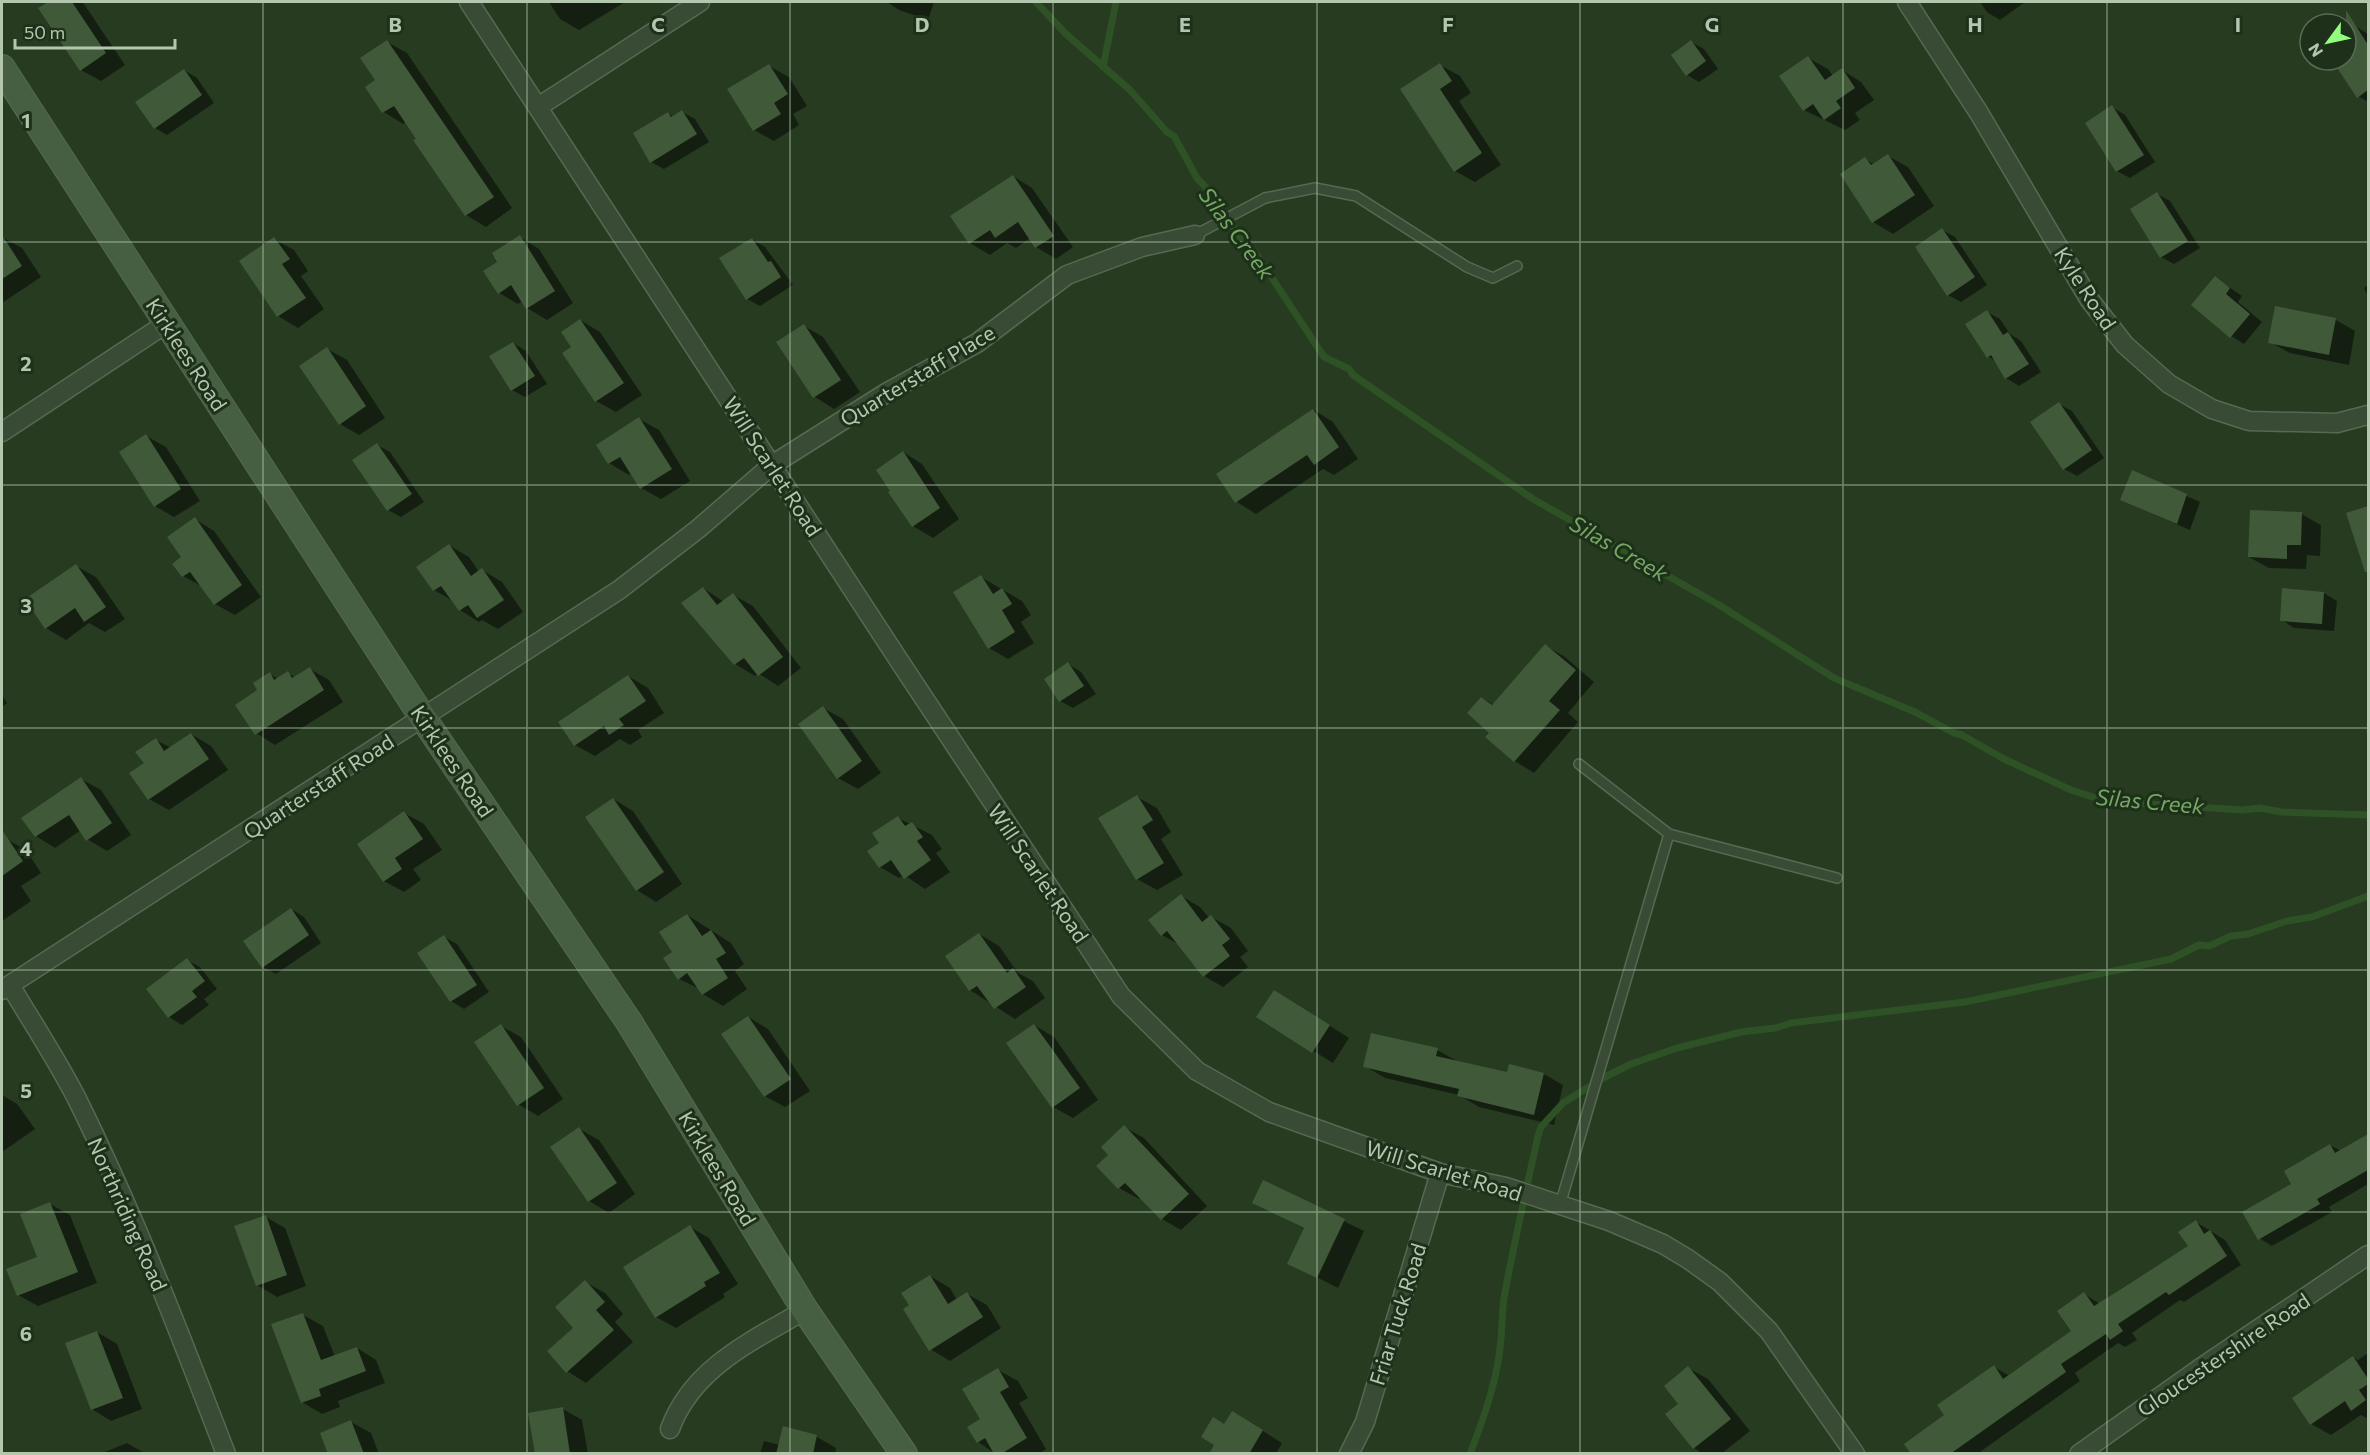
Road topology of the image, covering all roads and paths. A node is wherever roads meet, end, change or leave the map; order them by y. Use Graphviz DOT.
graph roads {
  1 [pos="469,2"];
  2 [pos="700,2"];
  3 [pos="1907,2"];
  4 [pos="2,68"];
  5 [pos="538,107"];
  6 [pos="1195,235"];
  7 [pos="1517,266"];
  8 [pos="167,323"];
  9 [pos="2368,415"];
  10 [pos="2,432"];
  11 [pos="772,465"];
  12 [pos="423,718"];
  13 [pos="1579,764"];
  14 [pos="1669,834"];
  15 [pos="1837,878"];
  16 [pos="6,987"];
  17 [pos="1440,1173"];
  18 [pos="1560,1205"];
  19 [pos="2368,1255"];
  20 [pos="805,1310"];
  21 [pos="670,1429"];
  22 [pos="225,1454"];
  23 [pos="904,1454"];
  24 [pos="1349,1454"];
  25 [pos="1856,1454"];
  26 [pos="2079,1454"];
  1 -- 5 [label="street, Will Scarlet Road"];
  2 -- 5 [label="street"];
  3 -- 9 [label="street, Kyle Road"];
  4 -- 8 [label="street, Kirklees Road"];
  5 -- 11 [label="street, Will Scarlet Road"];
  6 -- 7 [label="lane"];
  6 -- 11 [label="street, Quarterstaff Place"];
  8 -- 10 [label="street"];
  8 -- 12 [label="street, Kirklees Road"];
  11 -- 12 [label="street, Quarterstaff Road"];
  11 -- 17 [label="street, Will Scarlet Road"];
  12 -- 16 [label="street, Quarterstaff Road"];
  12 -- 20 [label="street, Kirklees Road"];
  13 -- 14 [label="lane"];
  14 -- 15 [label="lane"];
  14 -- 18 [label="lane"];
  16 -- 22 [label="street, Northriding Road"];
  17 -- 18 [label="street, Will Scarlet Road"];
  17 -- 24 [label="street, Friar Tuck Road"];
  18 -- 25 [label="street, Will Scarlet Road"];
  19 -- 26 [label="street, Gloucestershire Road"];
  20 -- 21 [label="street"];
  20 -- 23 [label="street, Kirklees Road"];
}
